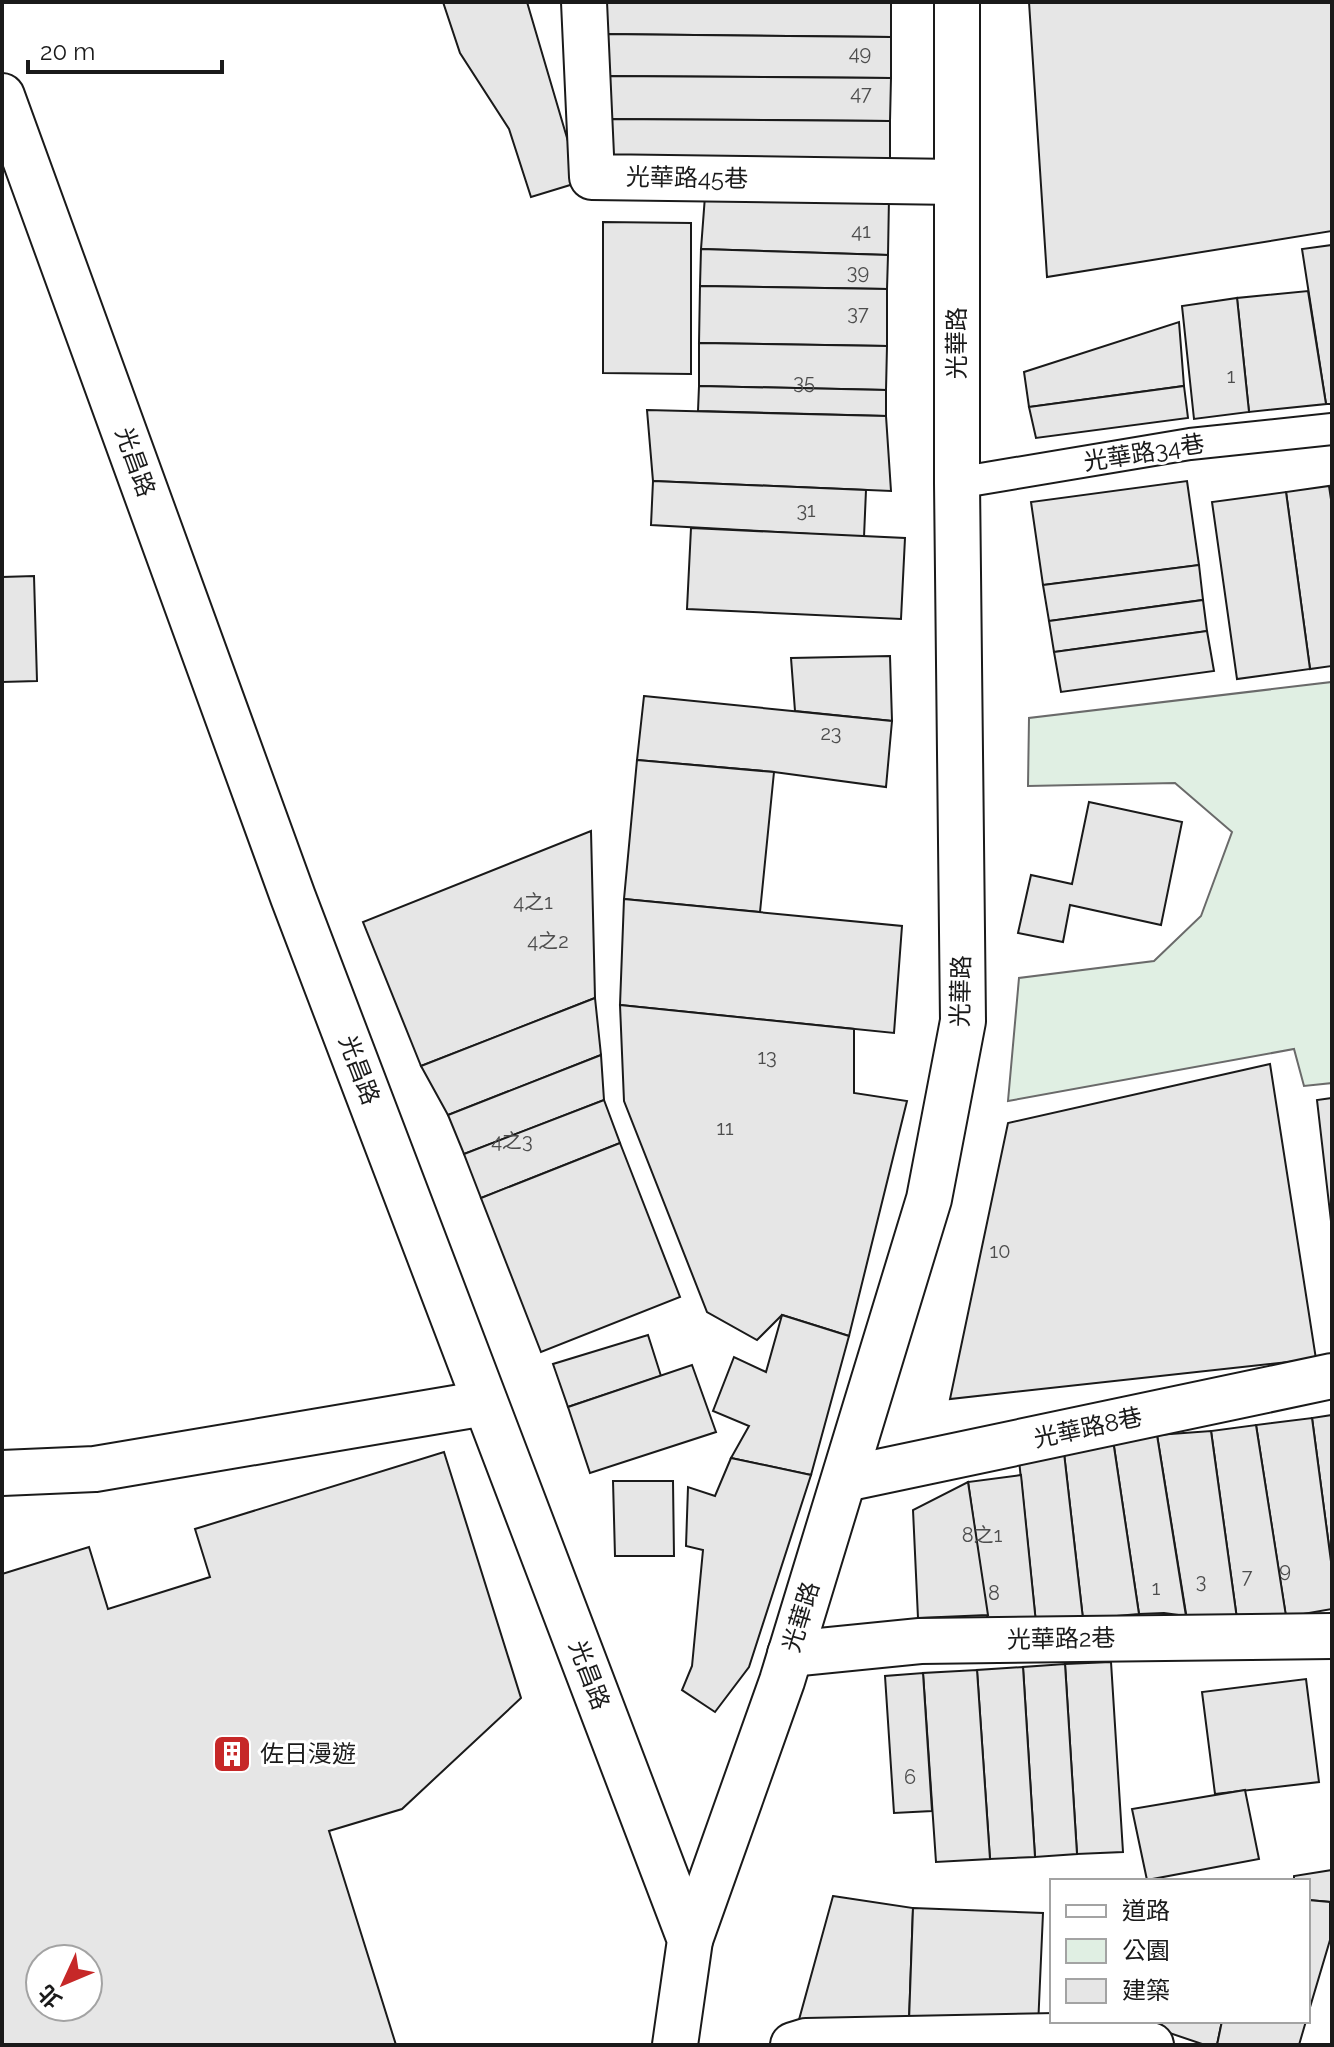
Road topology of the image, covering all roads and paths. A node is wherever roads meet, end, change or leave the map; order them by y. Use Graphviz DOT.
graph roads {
  1 [pos="584,2"];
  2 [pos="957,2"];
  3 [pos="2,96"];
  4 [pos="10,140"];
  5 [pos="957,182"];
  6 [pos="1332,429"];
  7 [pos="957,483"];
  8 [pos="1332,1376"];
  9 [pos="485,1403"];
  10 [pos="2,1473"];
  11 [pos="845,1479"];
  12 [pos="1332,1636"];
  13 [pos="790,1654"];
  14 [pos="690,1940"];
  15 [pos="675,2045"];
  16 [pos="793,2045"];
  17 [pos="1151,2045"];
  1 -- 5 [label="street, 光華路45巷"];
  2 -- 5 [label="street, 光華路"];
  3 -- 4 [label="street, 光昌路"];
  4 -- 9 [label="street, 光昌路"];
  5 -- 7 [label="street, 光華路"];
  6 -- 7 [label="lane, 光華路34巷"];
  7 -- 11 [label="street, 光華路"];
  8 -- 11 [label="street, 光華路8巷"];
  9 -- 10 [label="street"];
  9 -- 14 [label="street, 光昌路"];
  11 -- 13 [label="street, 光華路"];
  12 -- 13 [label="street, 光華路2巷"];
  13 -- 14 [label="street, 光華路"];
  14 -- 15 [label="street, 光昌路"];
  16 -- 17 [label="street"];
}
